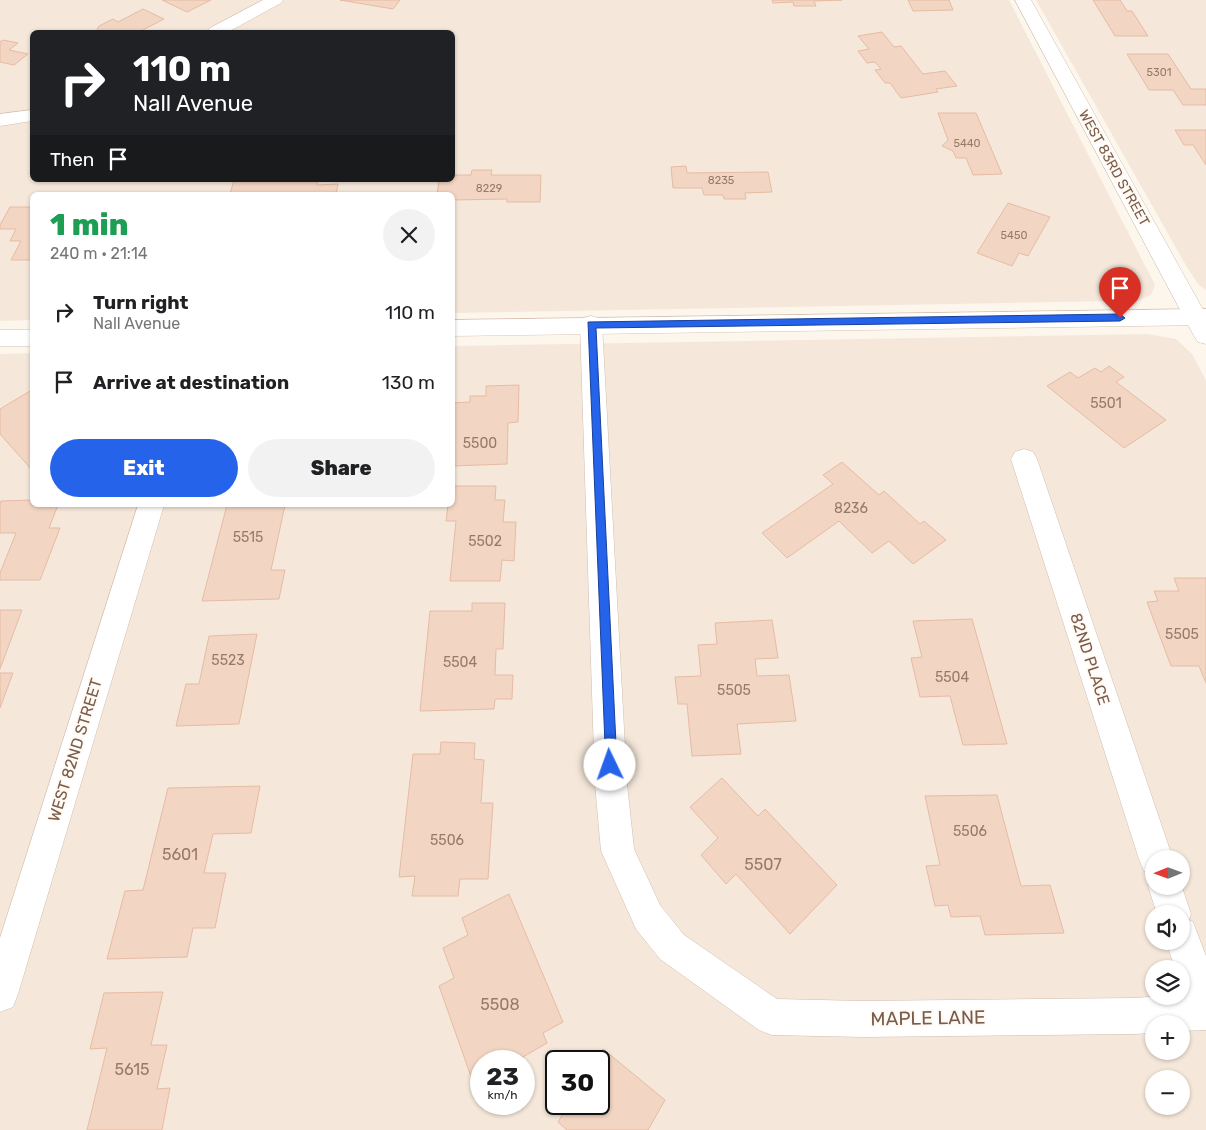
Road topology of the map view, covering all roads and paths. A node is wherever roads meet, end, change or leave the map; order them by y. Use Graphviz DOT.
graph roads {
  1 [pos="275,0"];
  2 [pos="1022,0"];
  3 [pos="220,30"];
  4 [pos="30,116"];
  5 [pos="0,120"];
  6 [pos="1202,323"];
  7 [pos="591,324"];
  8 [pos="455,328"];
  9 [pos="0,338"];
  10 [pos="30,338"];
  11 [pos="1024,458"];
  12 [pos="150,507"];
  13 [pos="1153,850"];
  14 [pos="1186,950"];
  15 [pos="0,994"];
  16 [pos="1206,1011"];
  1 -- 3 [label="street"];
  2 -- 6 [label="street, WEST 83RD STREET"];
  4 -- 5 [label="street"];
  6 -- 7 [label="street"];
  7 -- 8 [label="street"];
  7 -- 16 [label="street, MAPLE LANE"];
  9 -- 10 [label="street"];
  11 -- 13 [label="street, 82ND PLACE"];
  12 -- 15 [label="street, WEST 82ND STREET"];
  14 -- 16 [label="street"];
}
